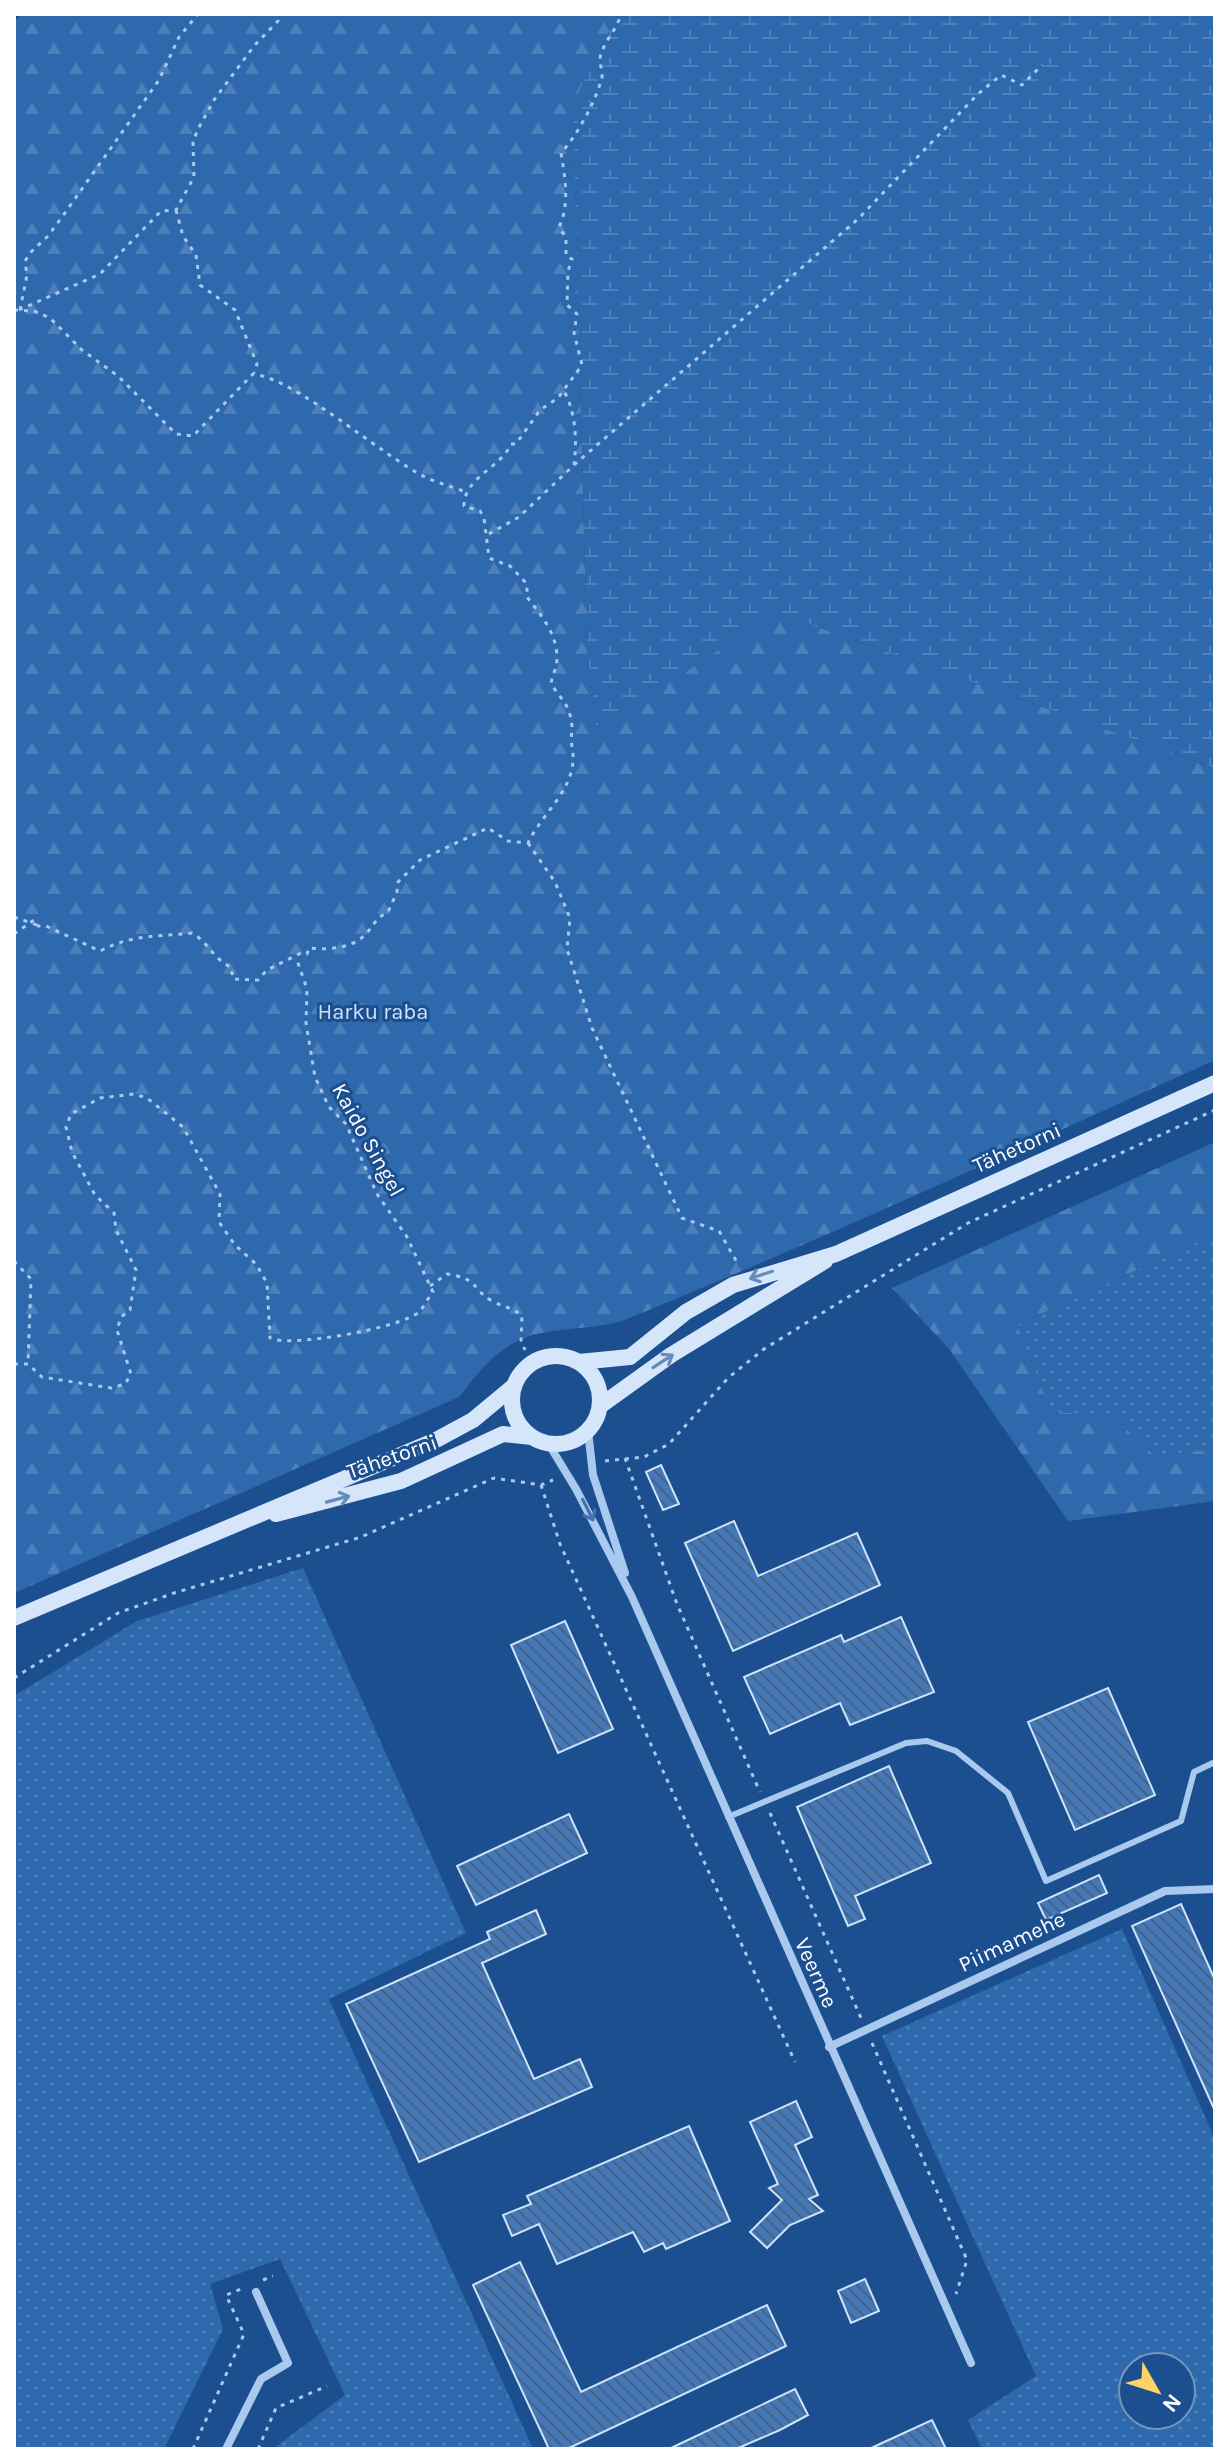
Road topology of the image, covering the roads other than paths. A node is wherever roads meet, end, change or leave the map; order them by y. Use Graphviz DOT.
graph roads {
  1 [pos="1215,1083"];
  2 [pos="836,1254"];
  3 [pos="579,1362"];
  4 [pos="514,1386"];
  5 [pos="600,1406"];
  6 [pos="588,1431"];
  7 [pos="540,1440"];
  8 [pos="262,1516"];
  9 [pos="632,1597"];
  10 [pos="14,1618"];
  11 [pos="1215,1762"];
  12 [pos="728,1817"];
  13 [pos="1215,1889"];
  14 [pos="829,2047"];
  15 [pos="253,2289"];
  16 [pos="971,2363"];
  17 [pos="226,2449"];
  1 -- 2 [label="street, Tähetorni"];
  2 -- 3 [label="street, Tähetorni, one-way"];
  5 -- 2 [label="street, Tähetorni, one-way"];
  3 -- 4 [label="street"];
  3 -- 5 [label="street"];
  4 -- 7 [label="street"];
  4 -- 8 [label="street, Tähetorni"];
  5 -- 6 [label="street"];
  6 -- 7 [label="street"];
  6 -- 9 [label="street, Veerme"];
  8 -- 7 [label="street, Tähetorni, one-way"];
  7 -- 9 [label="street, Veerme, one-way"];
  8 -- 10 [label="street, Tähetorni"];
  9 -- 12 [label="street, Veerme"];
  11 -- 12 [label="lane"];
  12 -- 14 [label="street, Veerme"];
  13 -- 14 [label="street, Piimamehe"];
  14 -- 16 [label="street, Veerme"];
  15 -- 17 [label="street"];
}
